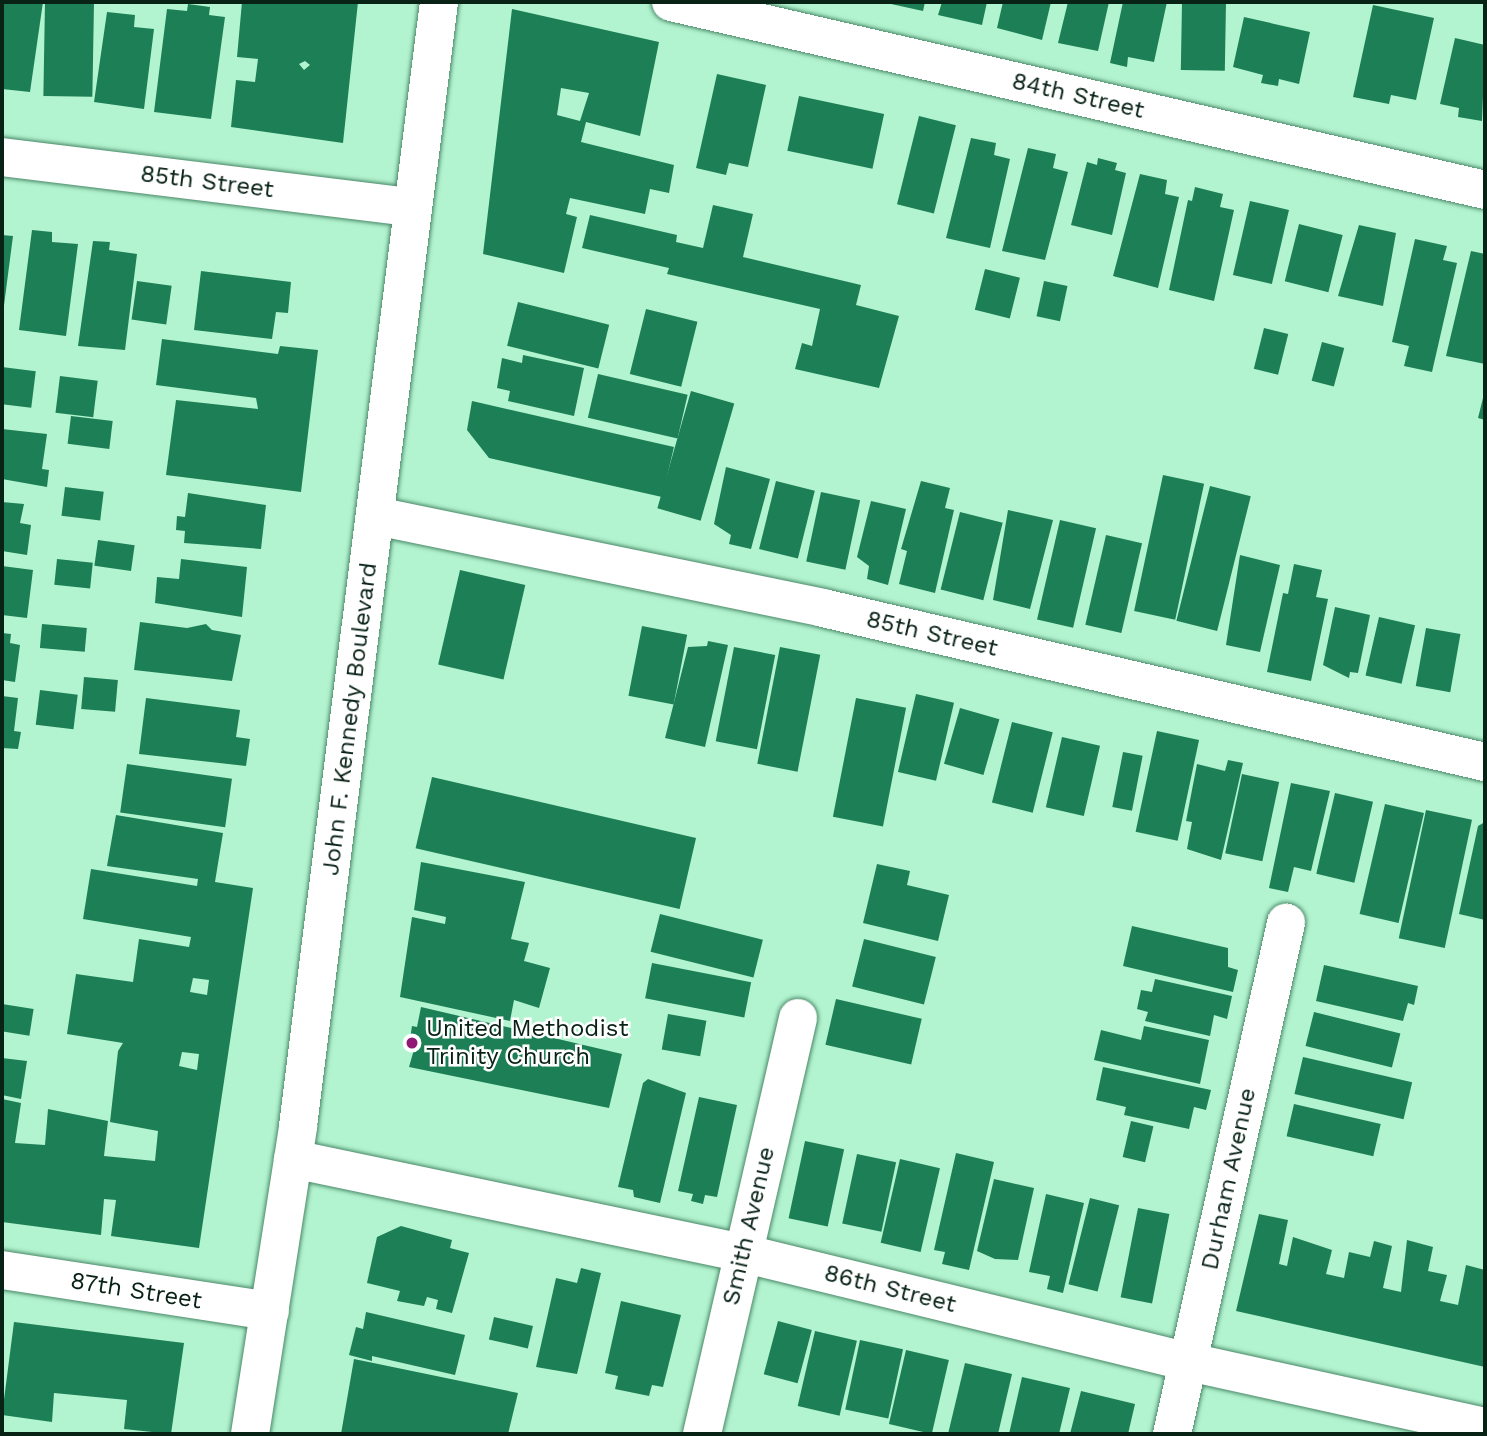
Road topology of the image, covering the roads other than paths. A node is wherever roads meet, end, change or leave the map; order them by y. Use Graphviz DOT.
graph roads {
  1 [pos="439,2"];
  2 [pos="671,2"];
  3 [pos="2,158"];
  4 [pos="1485,190"];
  5 [pos="412,207"];
  6 [pos="376,516"];
  7 [pos="1485,762"];
  8 [pos="1286,923"];
  9 [pos="798,1017"];
  10 [pos="293,1159"];
  11 [pos="742,1253"];
  12 [pos="2,1270"];
  13 [pos="270,1311"];
  14 [pos="1189,1362"];
  15 [pos="1485,1427"];
  16 [pos="250,1434"];
  17 [pos="702,1434"];
  18 [pos="1172,1434"];
  1 -- 5 [label="street, John F. Kennedy Boulevard"];
  2 -- 4 [label="street, 84th Street"];
  3 -- 5 [label="street, 85th Street"];
  5 -- 6 [label="street, John F. Kennedy Boulevard"];
  6 -- 7 [label="street, 85th Street"];
  6 -- 10 [label="street, John F. Kennedy Boulevard"];
  8 -- 14 [label="street, Durham Avenue"];
  9 -- 11 [label="street, Smith Avenue"];
  10 -- 11 [label="street, 86th Street"];
  10 -- 13 [label="street, John F. Kennedy Boulevard"];
  11 -- 14 [label="street, 86th Street"];
  11 -- 17 [label="street, Smith Avenue"];
  12 -- 13 [label="street, 87th Street"];
  13 -- 16 [label="street, John F. Kennedy Boulevard"];
  14 -- 15 [label="street, 86th Street"];
  14 -- 18 [label="street, Durham Avenue"];
}
